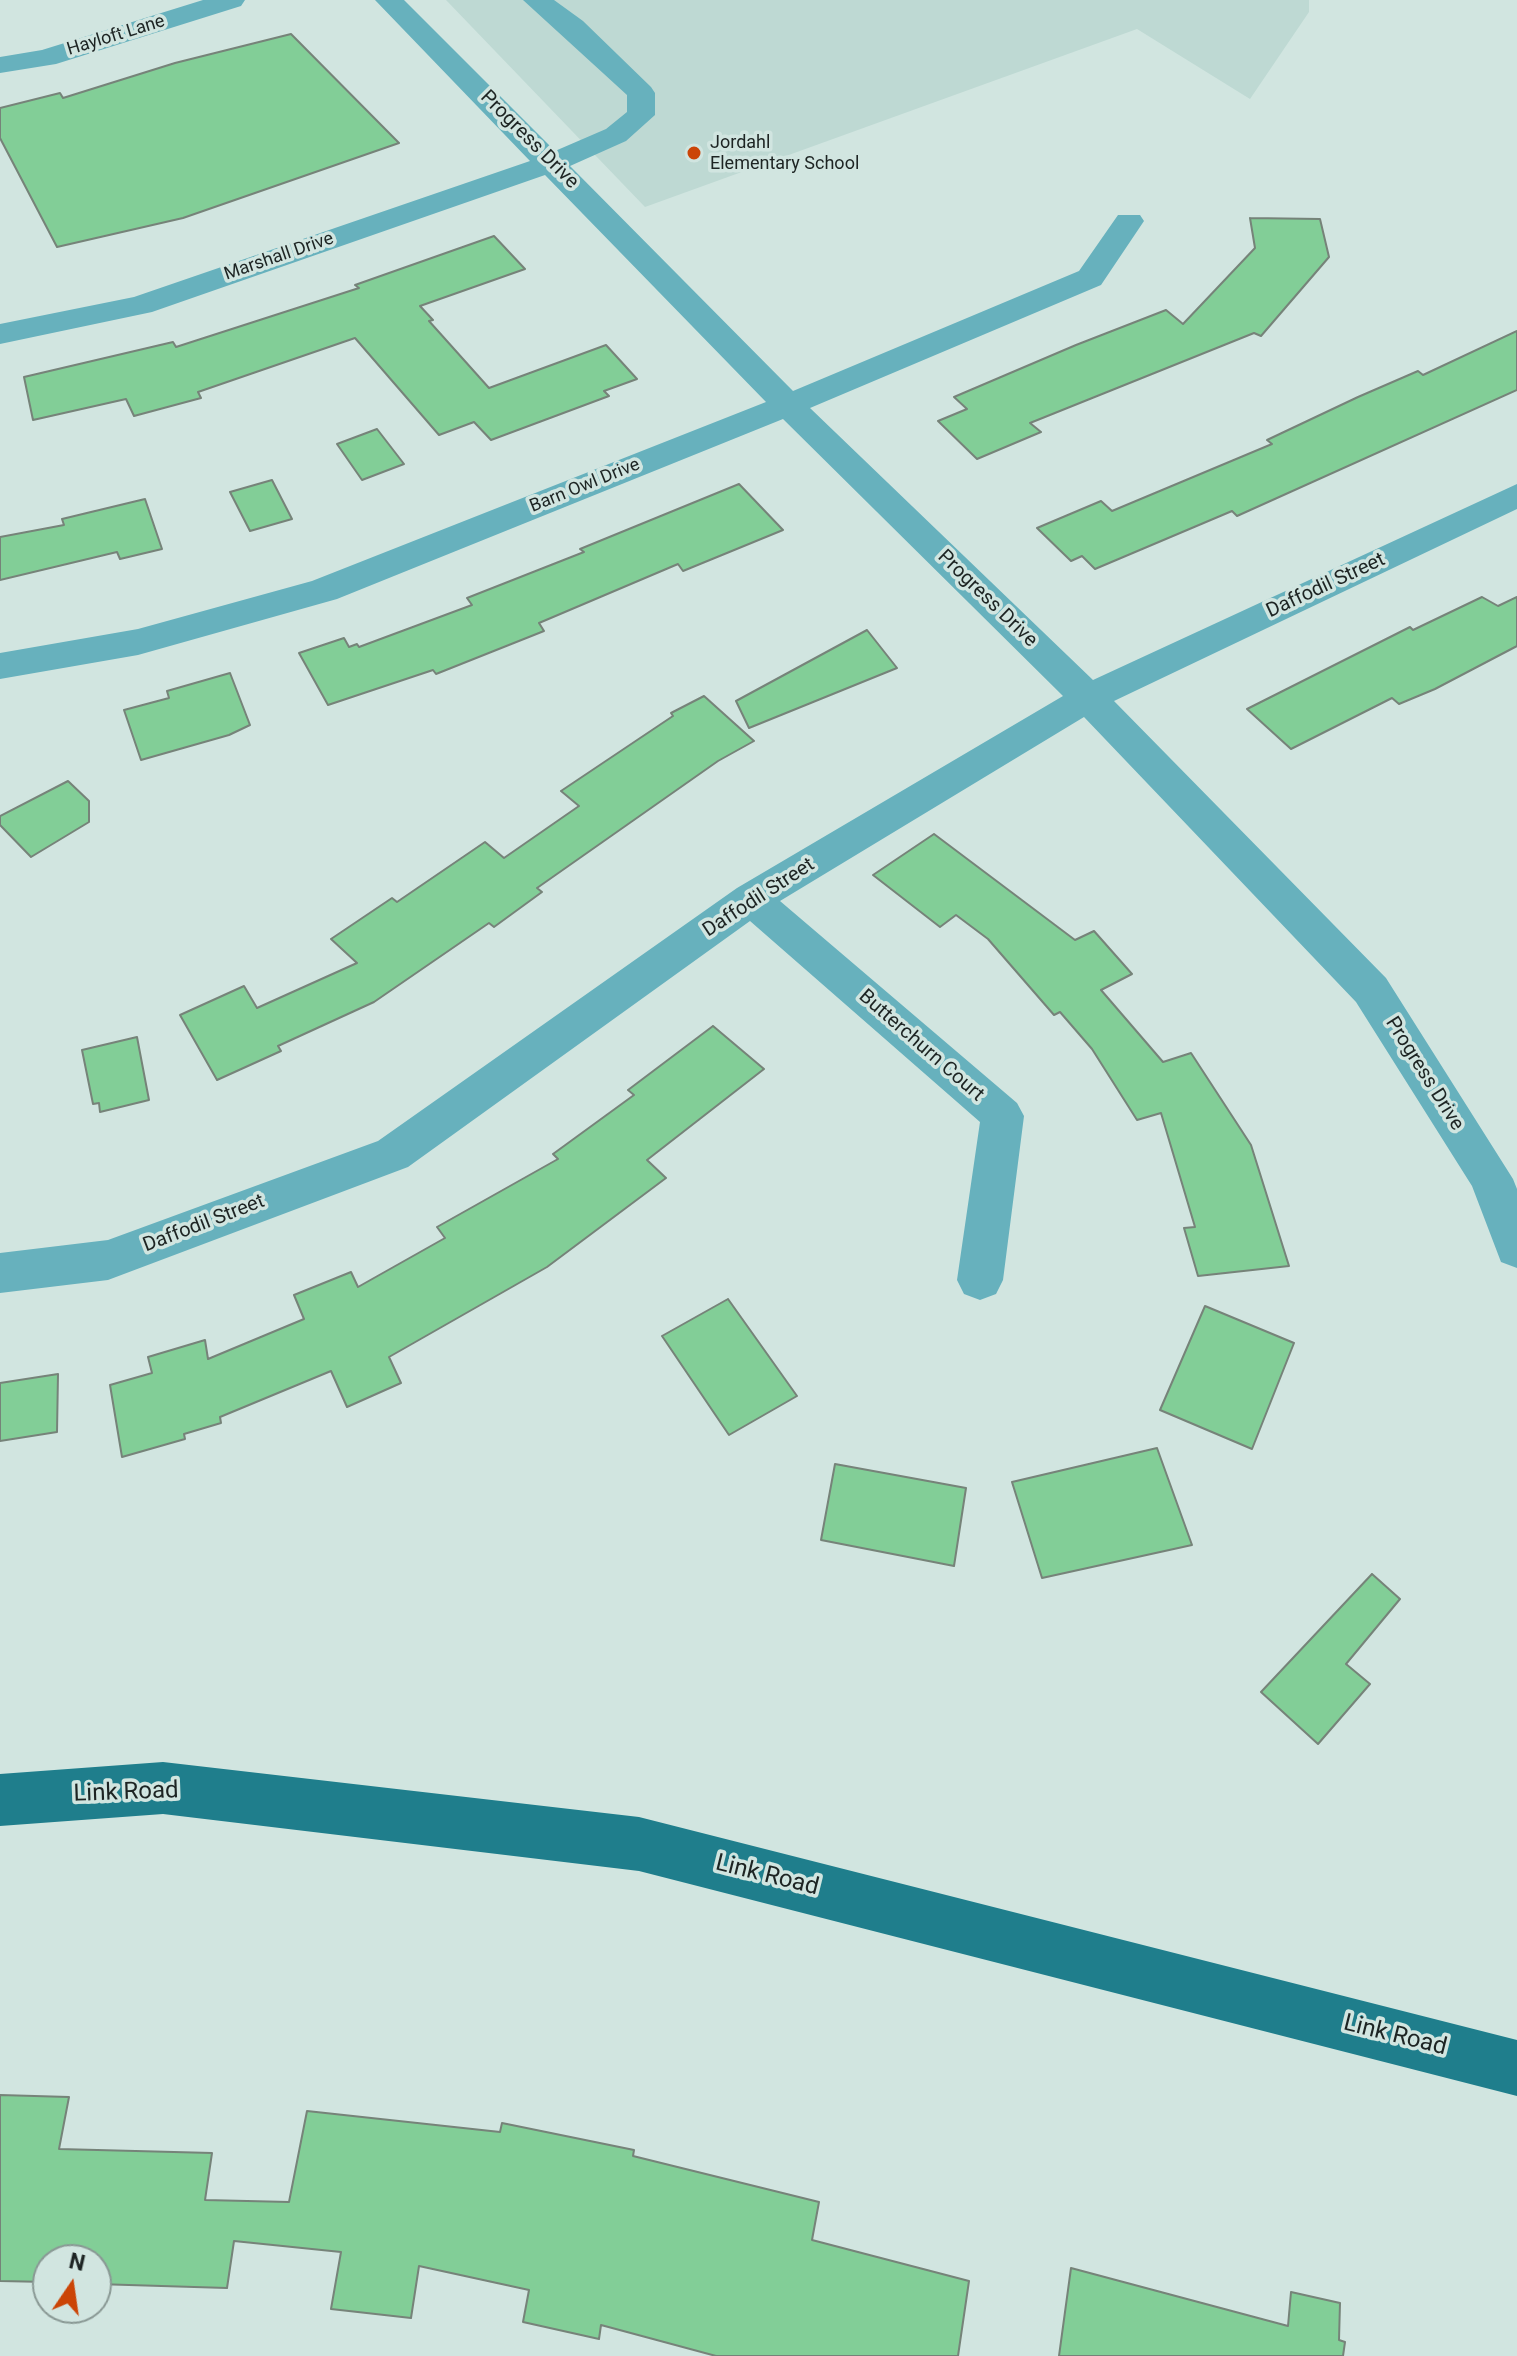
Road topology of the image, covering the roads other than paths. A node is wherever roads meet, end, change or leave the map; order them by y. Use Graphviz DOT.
graph roads {
  1 [pos="231,0"];
  2 [pos="389,0"];
  3 [pos="537,0"];
  4 [pos="587,0"];
  5 [pos="573,27"];
  6 [pos="0,65"];
  7 [pos="552,163"];
  8 [pos="1129,221"];
  9 [pos="0,334"];
  10 [pos="788,405"];
  11 [pos="1517,495"];
  12 [pos="0,666"];
  13 [pos="1088,698"];
  14 [pos="751,899"];
  15 [pos="1517,1248"];
  16 [pos="0,1273"];
  17 [pos="980,1280"];
  18 [pos="0,1800"];
  19 [pos="1517,2068"];
  1 -- 6 [label="street, Hayloft Lane"];
  2 -- 7 [label="street, Progress Drive"];
  3 -- 5 [label="street"];
  4 -- 5 [label="street"];
  5 -- 7 [label="street, Marshall Drive"];
  7 -- 9 [label="street, Marshall Drive"];
  7 -- 10 [label="street, Progress Drive"];
  8 -- 10 [label="street, Barn Owl Drive"];
  10 -- 12 [label="street, Barn Owl Drive"];
  10 -- 13 [label="street, Progress Drive"];
  11 -- 13 [label="street, Daffodil Street"];
  13 -- 14 [label="street, Daffodil Street"];
  13 -- 15 [label="street, Progress Drive"];
  14 -- 16 [label="street, Daffodil Street"];
  14 -- 17 [label="street, Butterchurn Court"];
  18 -- 19 [label="main road, Link Road"];
}
